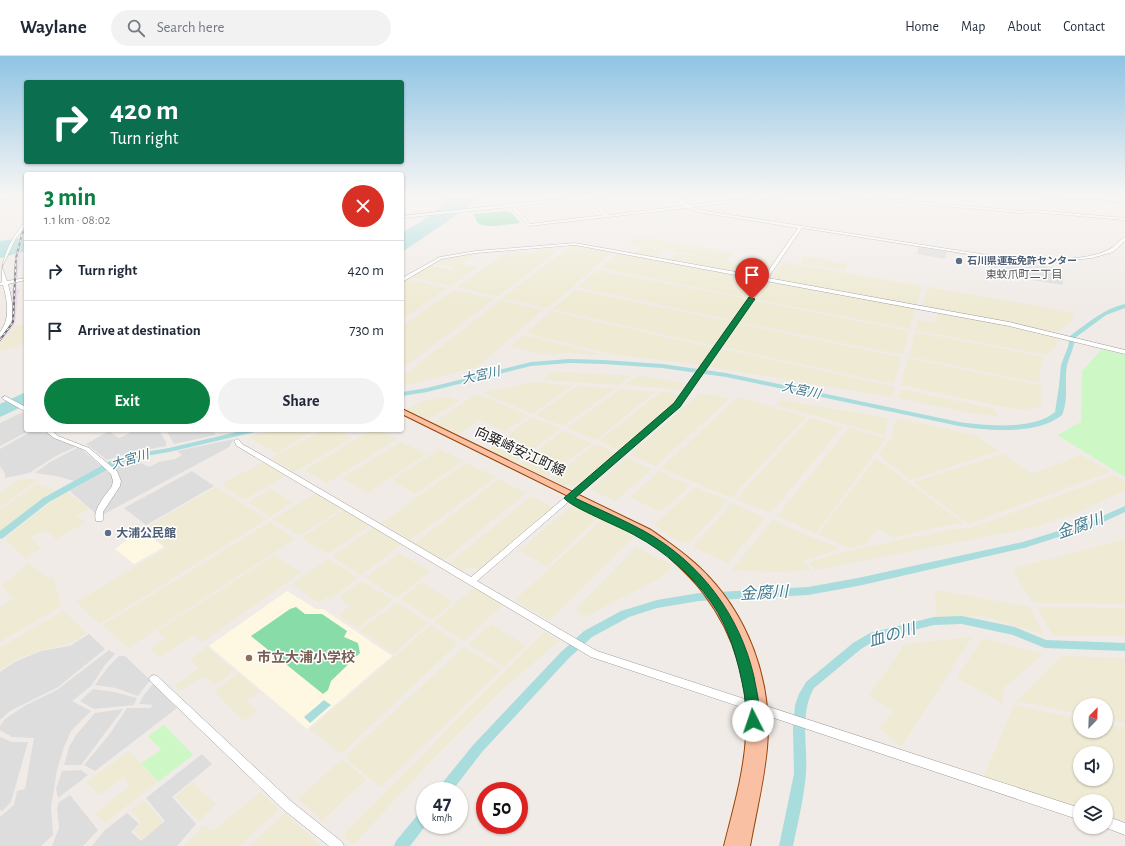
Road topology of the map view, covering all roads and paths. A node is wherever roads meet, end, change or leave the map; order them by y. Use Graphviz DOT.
graph roads {
  1 [pos="18,233"];
  2 [pos="797,233"];
  3 [pos="839,233"];
  4 [pos="1125,238"];
  5 [pos="0,267"];
  6 [pos="404,279"];
  7 [pos="766,279"];
  8 [pos="24,280"];
  9 [pos="2,284"];
  10 [pos="0,335"];
  11 [pos="1125,352"];
  12 [pos="5,398"];
  13 [pos="24,409"];
  14 [pos="404,412"];
  15 [pos="404,417"];
  16 [pos="50,432"];
  17 [pos="237,441"];
  18 [pos="571,496"];
  19 [pos="99,519"];
  20 [pos="472,581"];
  21 [pos="154,679"];
  22 [pos="757,708"];
  23 [pos="1073,812"];
  24 [pos="1113,825"];
  25 [pos="1125,829"];
  26 [pos="338,846"];
  27 [pos="731,846"];
  28 [pos="742,846"];
  1 -- 5 [label="street"];
  2 -- 7 [label="street"];
  3 -- 4 [label="street"];
  5 -- 9 [label="street"];
  6 -- 7 [label="street"];
  7 -- 11 [label="street"];
  7 -- 18 [label="street"];
  8 -- 9 [label="street"];
  9 -- 10 [label="street"];
  12 -- 13 [label="street"];
  14 -- 18 [label="main road, 向粟崎安江町線"];
  15 -- 18 [label="main road, 向粟崎安江町線"];
  16 -- 19 [label="street"];
  17 -- 20 [label="street"];
  18 -- 20 [label="street"];
  18 -- 22 [label="main road, 向粟崎安江町線"];
  20 -- 22 [label="street"];
  21 -- 26 [label="street"];
  22 -- 23 [label="street"];
  22 -- 27 [label="main road, 向粟崎安江町線"];
  22 -- 28 [label="main road, 向粟崎安江町線"];
  24 -- 25 [label="street"];
}
